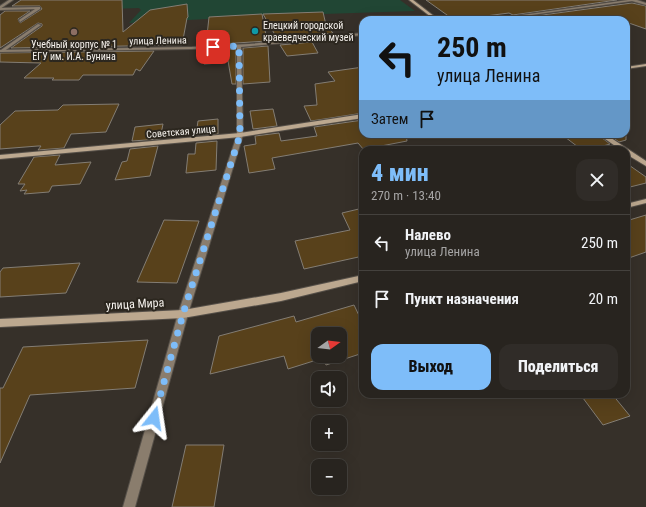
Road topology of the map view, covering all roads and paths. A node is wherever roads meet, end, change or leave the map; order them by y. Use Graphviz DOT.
graph roads {
  1 [pos="11,0"];
  2 [pos="411,0"];
  3 [pos="633,0"];
  4 [pos="646,4"];
  5 [pos="0,8"];
  6 [pos="432,16"];
  7 [pos="517,16"];
  8 [pos="20,21"];
  9 [pos="39,24"];
  10 [pos="359,34"];
  11 [pos="239,46"];
  12 [pos="1,51"];
  13 [pos="646,65"];
  14 [pos="630,67"];
  15 [pos="359,117"];
  16 [pos="240,135"];
  17 [pos="608,138"];
  18 [pos="620,146"];
  19 [pos="630,153"];
  20 [pos="0,157"];
  21 [pos="646,164"];
  22 [pos="646,201"];
  23 [pos="630,205"];
  24 [pos="359,279"];
  25 [pos="183,314"];
  26 [pos="0,323"];
  27 [pos="130,507"];
  1 -- 5 [label="street"];
  2 -- 6 [label="street"];
  3 -- 4 [label="street"];
  3 -- 7 [label="street"];
  5 -- 8 [label="street"];
  9 -- 12 [label="street"];
  10 -- 11 [label="street, улица Ленина"];
  11 -- 12 [label="street, улица Ленина"];
  11 -- 16 [label="street"];
  13 -- 14 [label="street"];
  15 -- 16 [label="street, Советская улица"];
  16 -- 20 [label="street, Советская улица"];
  16 -- 25 [label="street"];
  17 -- 18 [label="street"];
  19 -- 21 [label="street"];
  22 -- 23 [label="street"];
  24 -- 25 [label="street, улица Мира"];
  25 -- 26 [label="street, улица Мира"];
  25 -- 27 [label="street"];
}
